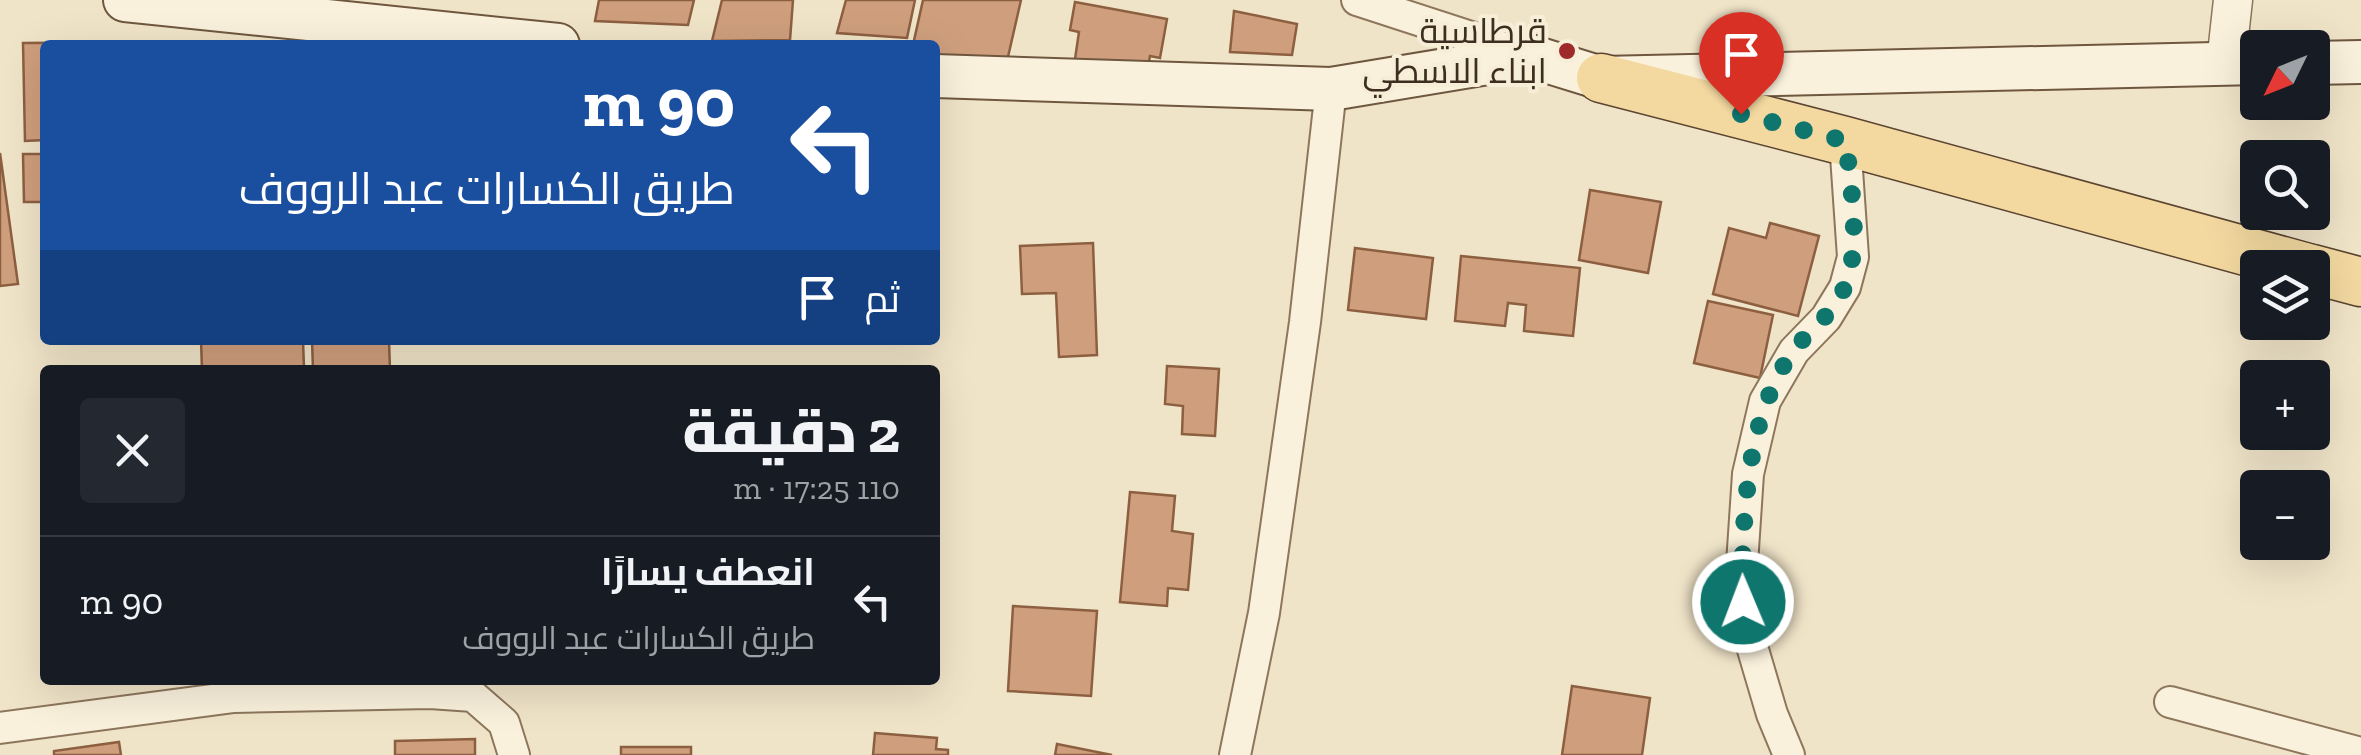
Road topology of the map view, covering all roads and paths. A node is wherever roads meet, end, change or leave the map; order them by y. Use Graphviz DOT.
graph roads {
  1 [pos="125,0"];
  2 [pos="1357,0"];
  3 [pos="2233,0"];
  4 [pos="288,8"];
  5 [pos="522,40"];
  6 [pos="2240,49"];
  7 [pos="1530,56"];
  8 [pos="2361,62"];
  9 [pos="2240,63"];
  10 [pos="2330,63"];
  11 [pos="940,76"];
  12 [pos="1601,78"];
  13 [pos="1331,89"];
  14 [pos="1846,141"];
  15 [pos="2244,250"];
  16 [pos="2330,273"];
  17 [pos="2361,282"];
  18 [pos="2170,702"];
  19 [pos="0,728"];
  20 [pos="2361,753"];
  21 [pos="514,755"];
  22 [pos="1234,755"];
  23 [pos="1789,755"];
  1 -- 4 [label="main road"];
  2 -- 7 [label="street"];
  3 -- 6 [label="street"];
  4 -- 5 [label="main road"];
  7 -- 12 [label="main road"];
  7 -- 13 [label="main road"];
  8 -- 10 [label="main road"];
  9 -- 12 [label="main road"];
  11 -- 13 [label="main road"];
  12 -- 14 [label="main road"];
  13 -- 22 [label="street"];
  14 -- 15 [label="main road"];
  14 -- 23 [label="street"];
  16 -- 17 [label="main road"];
  18 -- 20 [label="street"];
  19 -- 21 [label="street"];
}
